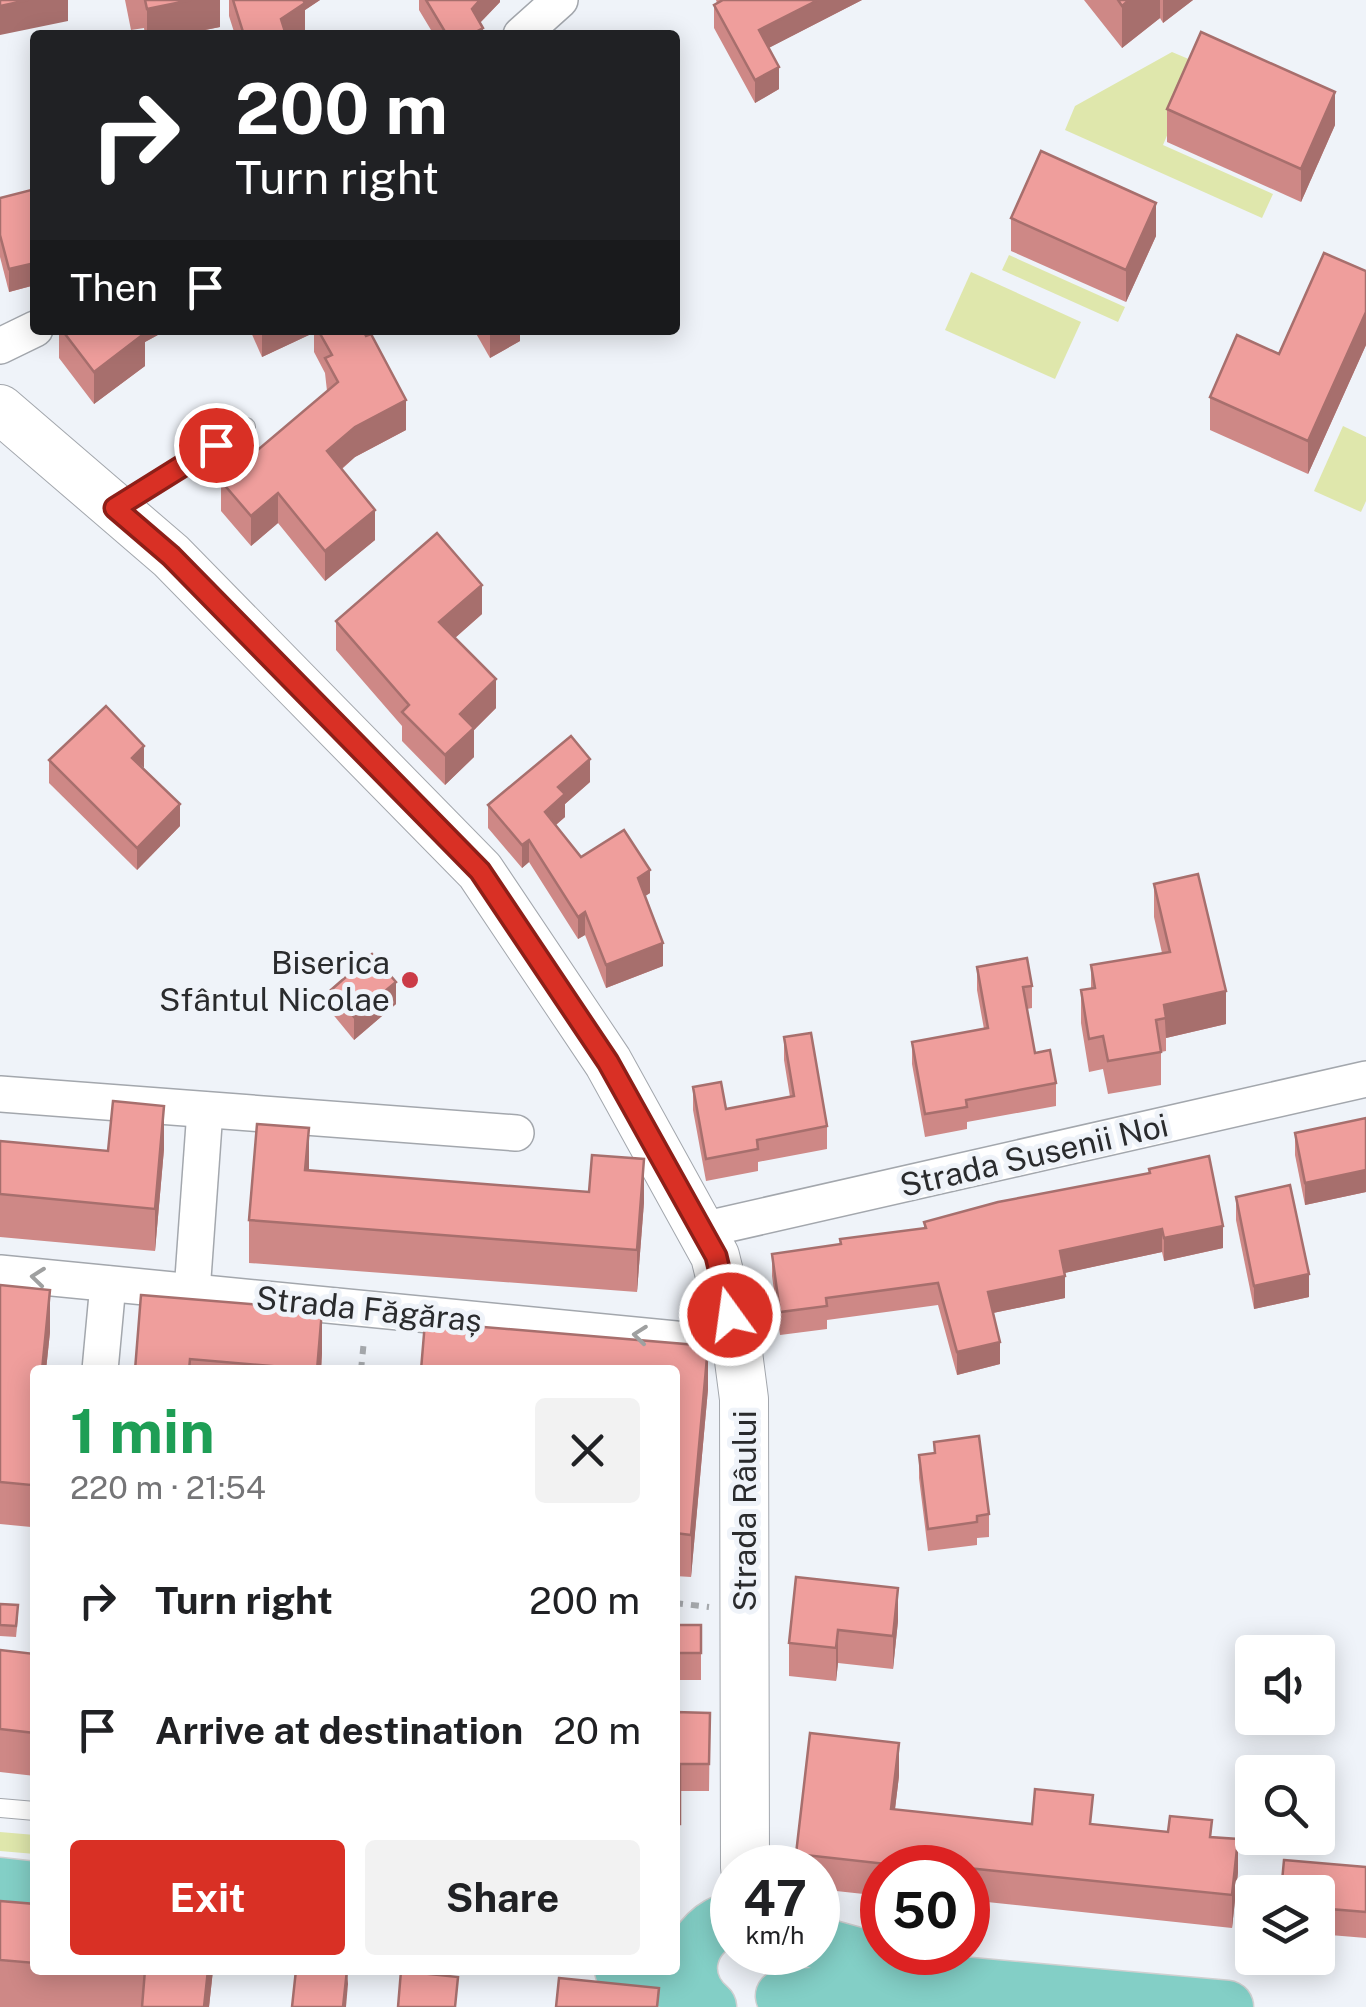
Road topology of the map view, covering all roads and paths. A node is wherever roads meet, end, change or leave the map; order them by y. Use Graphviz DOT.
graph roads {
  1 [pos="560,0"];
  2 [pos="527,30"];
  3 [pos="30,331"];
  4 [pos="0,346"];
  5 [pos="0,409"];
  6 [pos="246,427"];
  7 [pos="115,508"];
  8 [pos="1366,1080"];
  9 [pos="0,1094"];
  10 [pos="205,1110"];
  11 [pos="516,1133"];
  12 [pos="702,1230"];
  13 [pos="0,1273"];
  14 [pos="108,1284"];
  15 [pos="192,1292"];
  16 [pos="364,1339"];
  17 [pos="737,1345"];
  18 [pos="100,1365"];
  19 [pos="361,1365"];
  20 [pos="680,1604"];
  21 [pos="718,1608"];
  22 [pos="0,1808"];
  23 [pos="30,1811"];
  24 [pos="745,1845"];
  25 [pos="0,1884"];
  26 [pos="30,1887"];
  27 [pos="705,1925"];
  28 [pos="840,1949"];
  29 [pos="635,1975"];
  30 [pos="969,1984"];
  31 [pos="780,1985"];
  32 [pos="702,1998"];
  33 [pos="1228,2007"];
  1 -- 2 [label="street"];
  3 -- 4 [label="street"];
  5 -- 7 [label="main road, Strada Râului"];
  6 -- 7 [label="lane"];
  7 -- 12 [label="main road, Strada Râului"];
  8 -- 12 [label="street, Strada Susenii Noi"];
  9 -- 10 [label="street"];
  10 -- 11 [label="street"];
  10 -- 15 [label="street"];
  12 -- 17 [label="main road, Strada Râului"];
  14 -- 13 [label="street, Strada Făgăraș, one-way"];
  14 -- 15 [label="street, Strada Făgăraș"];
  14 -- 18 [label="street"];
  17 -- 15 [label="street, Strada Făgăraș, one-way"];
  16 -- 19 [label="path"];
  17 -- 24 [label="main road, Strada Râului"];
  20 -- 21 [label="path"];
  22 -- 23 [label="lane"];
  25 -- 26 [label="main road"];
  27 -- 32 [label="main road"];
  28 -- 30 [label="main road"];
  29 -- 32 [label="main road"];
  30 -- 31 [label="main road"];
  30 -- 33 [label="main road"];
}
